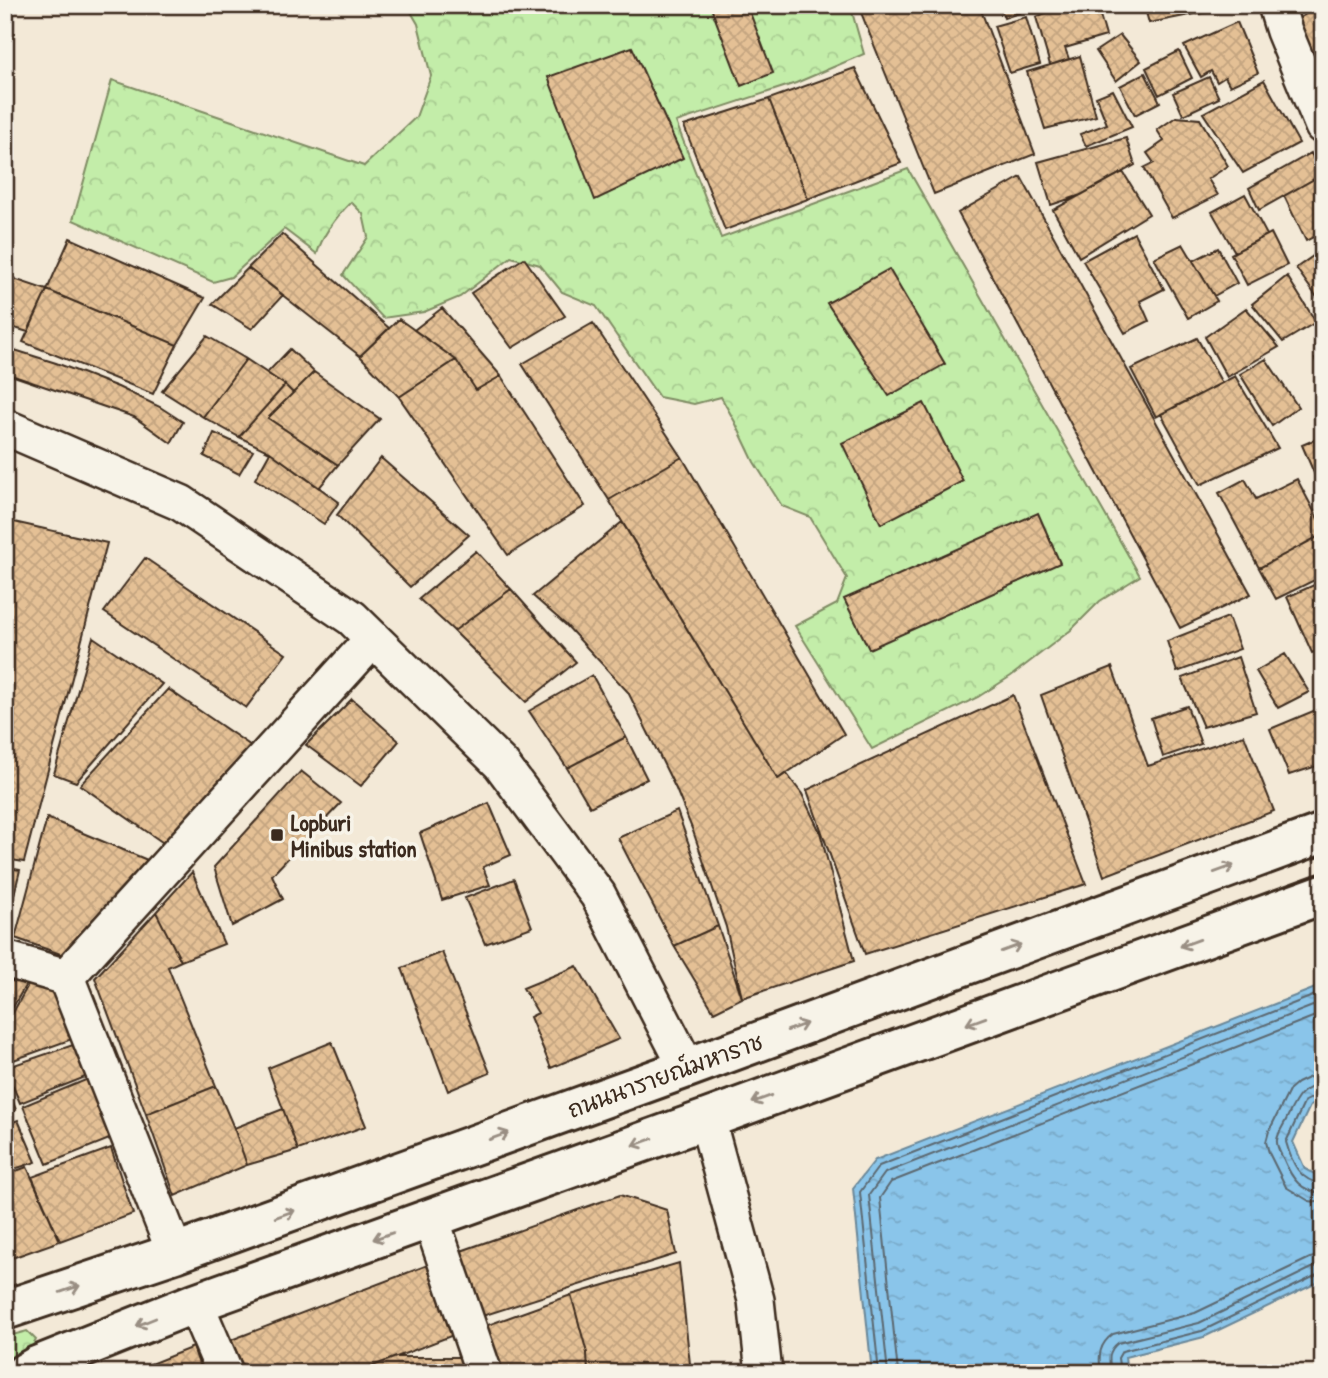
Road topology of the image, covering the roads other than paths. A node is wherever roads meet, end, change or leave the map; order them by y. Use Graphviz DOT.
graph roads {
  1 [pos="1276,5"];
  2 [pos="1323,126"];
  3 [pos="5,427"];
  4 [pos="373,639"];
  5 [pos="1323,833"];
  6 [pos="1323,894"];
  7 [pos="5,960"];
  8 [pos="66,977"];
  9 [pos="687,1068"];
  10 [pos="707,1119"];
  11 [pos="431,1219"];
  12 [pos="175,1253"];
  13 [pos="195,1303"];
  14 [pos="5,1310"];
  15 [pos="25,1373"];
  16 [pos="225,1373"];
  17 [pos="484,1373"];
  18 [pos="764,1373"];
  1 -- 2 [label="street"];
  3 -- 4 [label="street"];
  4 -- 8 [label="street"];
  4 -- 9 [label="street"];
  9 -- 5 [label="main road, ถนนนารายณ์มหาราช, one-way"];
  6 -- 10 [label="main road, one-way"];
  7 -- 8 [label="street"];
  8 -- 12 [label="street"];
  12 -- 9 [label="main road, ถนนนารายณ์มหาราช, one-way"];
  10 -- 11 [label="main road, one-way"];
  10 -- 18 [label="street"];
  11 -- 13 [label="main road, one-way"];
  11 -- 17 [label="street"];
  14 -- 12 [label="main road, ถนนนารายณ์มหาราช, one-way"];
  13 -- 15 [label="main road, one-way"];
  13 -- 16 [label="street"];
}
